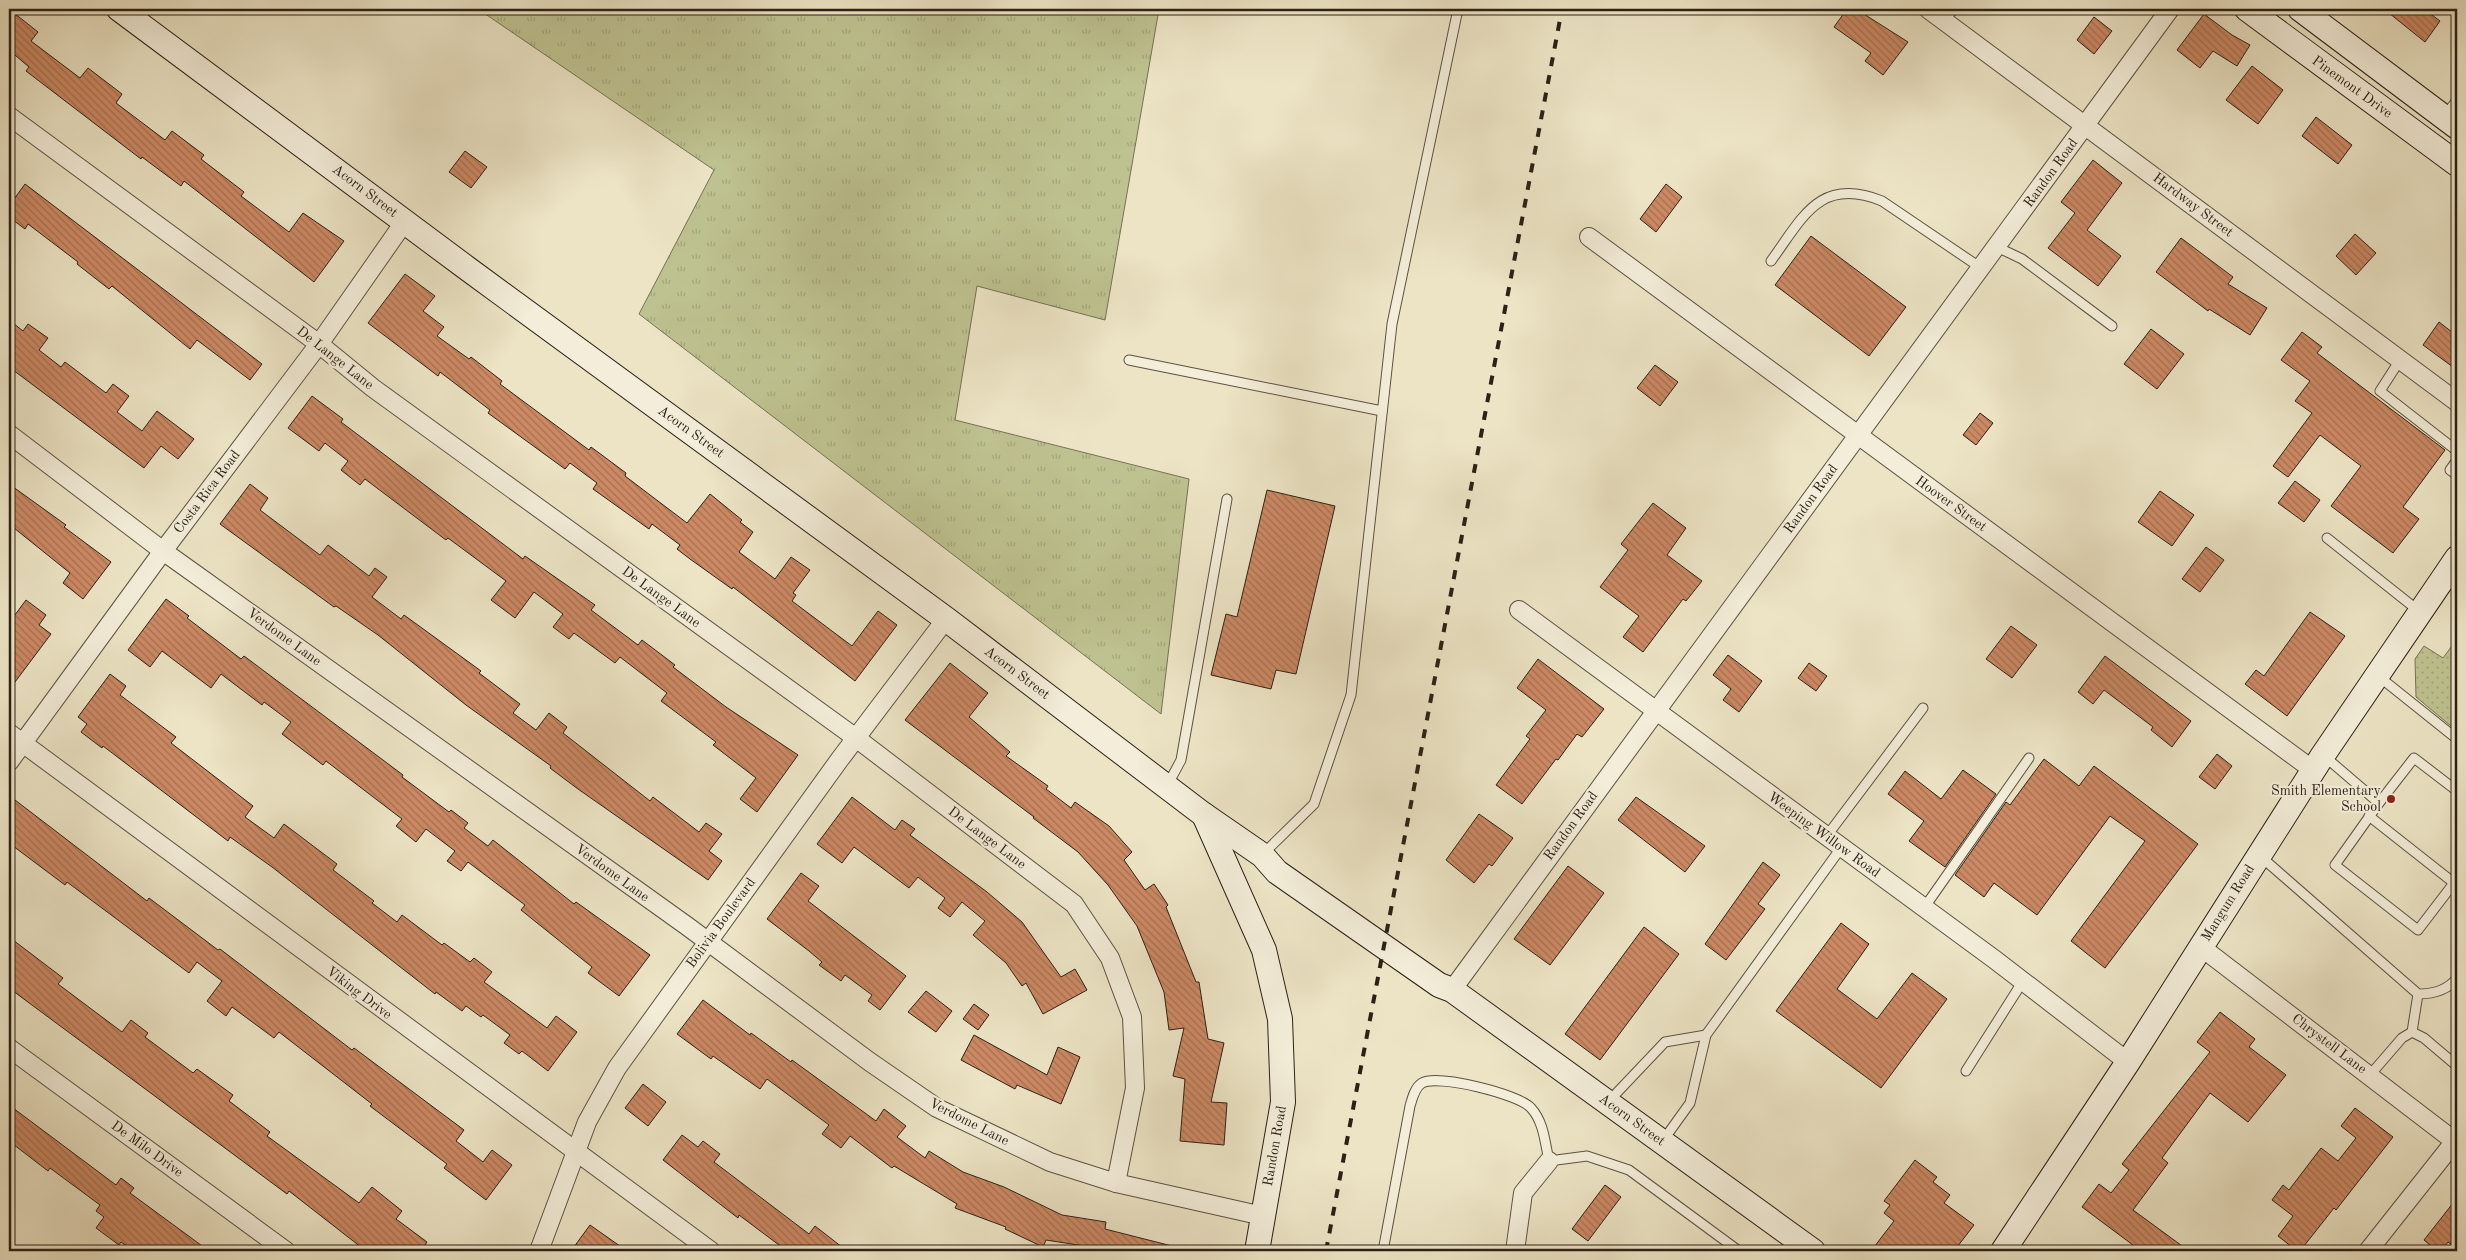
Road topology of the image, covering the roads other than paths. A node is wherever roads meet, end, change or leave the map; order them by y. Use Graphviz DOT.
graph roads {
  1 [pos="119,9"];
  2 [pos="1458,9"];
  3 [pos="1928,9"];
  4 [pos="2170,9"];
  5 [pos="2247,9"];
  6 [pos="2300,9"];
  7 [pos="1949,15"];
  8 [pos="2453,115"];
  9 [pos="9,116"];
  10 [pos="2086,126"];
  11 [pos="2426,141"];
  12 [pos="2457,164"];
  13 [pos="405,221"];
  14 [pos="1589,237"];
  15 [pos="1997,247"];
  16 [pos="1771,261"];
  17 [pos="1981,268"];
  18 [pos="2112,326"];
  19 [pos="319,344"];
  20 [pos="1129,360"];
  21 [pos="2400,360"];
  22 [pos="2457,402"];
  23 [pos="1382,411"];
  24 [pos="9,434"];
  25 [pos="1858,435"];
  26 [pos="2457,451"];
  27 [pos="2457,460"];
  28 [pos="2457,475"];
  29 [pos="1227,499"];
  30 [pos="2326,538"];
  31 [pos="163,550"];
  32 [pos="2457,558"];
  33 [pos="1519,610"];
  34 [pos="2420,612"];
  35 [pos="946,619"];
  36 [pos="2377,675"];
  37 [pos="1923,708"];
  38 [pos="1655,710"];
  39 [pos="16,738"];
  40 [pos="856,738"];
  41 [pos="2457,739"];
  42 [pos="2029,758"];
  43 [pos="9,762"];
  44 [pos="2318,762"];
  45 [pos="1167,786"];
  46 [pos="2457,791"];
  47 [pos="2379,803"];
  48 [pos="1204,815"];
  49 [pos="2369,816"];
  50 [pos="1826,837"];
  51 [pos="1841,848"];
  52 [pos="2259,855"];
  53 [pos="1262,856"];
  54 [pos="2456,881"];
  55 [pos="1924,908"];
  56 [pos="707,942"];
  57 [pos="2201,947"];
  58 [pos="2457,978"];
  59 [pos="2023,981"];
  60 [pos="1452,990"];
  61 [pos="2418,994"];
  62 [pos="2412,1032"];
  63 [pos="1706,1035"];
  64 [pos="9,1048"];
  65 [pos="2128,1062"];
  66 [pos="2457,1066"];
  67 [pos="1966,1071"];
  68 [pos="2370,1075"];
  69 [pos="1608,1102"];
  70 [pos="1662,1142"];
  71 [pos="2456,1142"];
  72 [pos="575,1153"];
  73 [pos="1549,1161"];
  74 [pos="1116,1183"];
  75 [pos="1264,1216"];
  76 [pos="2006,1250"];
  77 [pos="286,1251"];
  78 [pos="539,1251"];
  79 [pos="711,1251"];
  80 [pos="1257,1251"];
  81 [pos="1383,1251"];
  82 [pos="1515,1251"];
  83 [pos="1740,1251"];
  84 [pos="1813,1251"];
  85 [pos="2368,1251"];
  1 -- 13 [label="street, Acorn Street"];
  2 -- 23 [label="lane"];
  3 -- 7 [label="street, Hardway Street"];
  4 -- 10 [label="street, Randon Road"];
  5 -- 11 [label="street, Pinemont Drive"];
  6 -- 8 [label="street"];
  7 -- 10 [label="street, Hardway Street"];
  8 -- 11 [label="street"];
  9 -- 19 [label="street, De Lange Lane"];
  10 -- 15 [label="street, Randon Road"];
  10 -- 21 [label="street, Hardway Street"];
  11 -- 12 [label="street, Pinemont Drive"];
  13 -- 19 [label="street, Costa Rica Road"];
  13 -- 35 [label="street, Acorn Street"];
  14 -- 25 [label="street, Hoover Street"];
  15 -- 17 [label="street, Randon Road"];
  15 -- 18 [label="lane"];
  16 -- 17 [label="lane"];
  17 -- 25 [label="street, Randon Road"];
  19 -- 31 [label="street, Costa Rica Road"];
  19 -- 40 [label="street, De Lange Lane"];
  20 -- 23 [label="lane"];
  21 -- 22 [label="street, Hardway Street"];
  21 -- 26 [label="lane"];
  23 -- 53 [label="lane"];
  24 -- 31 [label="street, Verdome Lane"];
  25 -- 38 [label="street, Randon Road"];
  25 -- 44 [label="street, Hoover Street"];
  27 -- 28 [label="lane"];
  29 -- 45 [label="lane"];
  30 -- 34 [label="lane"];
  31 -- 39 [label="street, Costa Rica Road"];
  31 -- 56 [label="street, Verdome Lane"];
  32 -- 34 [label="street, Mangum Road"];
  33 -- 38 [label="street, Weeping Willow Road"];
  34 -- 36 [label="street, Mangum Road"];
  35 -- 40 [label="street, Bolivia Boulevard"];
  35 -- 45 [label="street, Acorn Street"];
  36 -- 41 [label="lane"];
  36 -- 44 [label="street, Mangum Road"];
  37 -- 50 [label="lane"];
  38 -- 50 [label="street, Weeping Willow Road"];
  38 -- 60 [label="street, Randon Road"];
  39 -- 43 [label="street, Costa Rica Road"];
  39 -- 72 [label="street, Viking Drive"];
  40 -- 56 [label="street, Bolivia Boulevard"];
  40 -- 74 [label="street, De Lange Lane"];
  42 -- 55 [label="lane"];
  44 -- 47 [label="lane"];
  44 -- 52 [label="street, Mangum Road"];
  45 -- 48 [label="street, Acorn Street"];
  46 -- 47 [label="lane"];
  47 -- 49 [label="lane"];
  48 -- 53 [label="street, Acorn Street"];
  48 -- 75 [label="street, Randon Road"];
  49 -- 54 [label="lane"];
  49 -- 54 [label="lane"];
  50 -- 51 [label="street, Weeping Willow Road"];
  51 -- 55 [label="street, Weeping Willow Road"];
  51 -- 63 [label="lane"];
  52 -- 57 [label="street, Mangum Road"];
  52 -- 61 [label="lane"];
  53 -- 60 [label="street, Acorn Street"];
  55 -- 59 [label="street, Weeping Willow Road"];
  56 -- 72 [label="street, Bolivia Boulevard"];
  56 -- 74 [label="street, Verdome Lane"];
  57 -- 65 [label="street, Mangum Road"];
  57 -- 68 [label="street, Chrystell Lane"];
  58 -- 61 [label="lane"];
  59 -- 65 [label="street, Weeping Willow Road"];
  59 -- 67 [label="lane"];
  60 -- 69 [label="street, Acorn Street"];
  61 -- 62 [label="lane"];
  62 -- 66 [label="lane"];
  62 -- 68 [label="lane"];
  63 -- 69 [label="lane"];
  63 -- 70 [label="lane"];
  64 -- 77 [label="street, De Milo Drive"];
  65 -- 76 [label="street, Mangum Road"];
  68 -- 71 [label="street, Chrystell Lane"];
  69 -- 70 [label="street, Acorn Street"];
  70 -- 84 [label="street, Acorn Street"];
  71 -- 85 [label="street"];
  72 -- 78 [label="street, Bolivia Boulevard"];
  72 -- 79 [label="street, Viking Drive"];
  73 -- 81 [label="lane"];
  73 -- 82 [label="street"];
  73 -- 83 [label="lane"];
  74 -- 75 [label="street, Verdome Lane"];
  75 -- 80 [label="street, Randon Road"];
}
